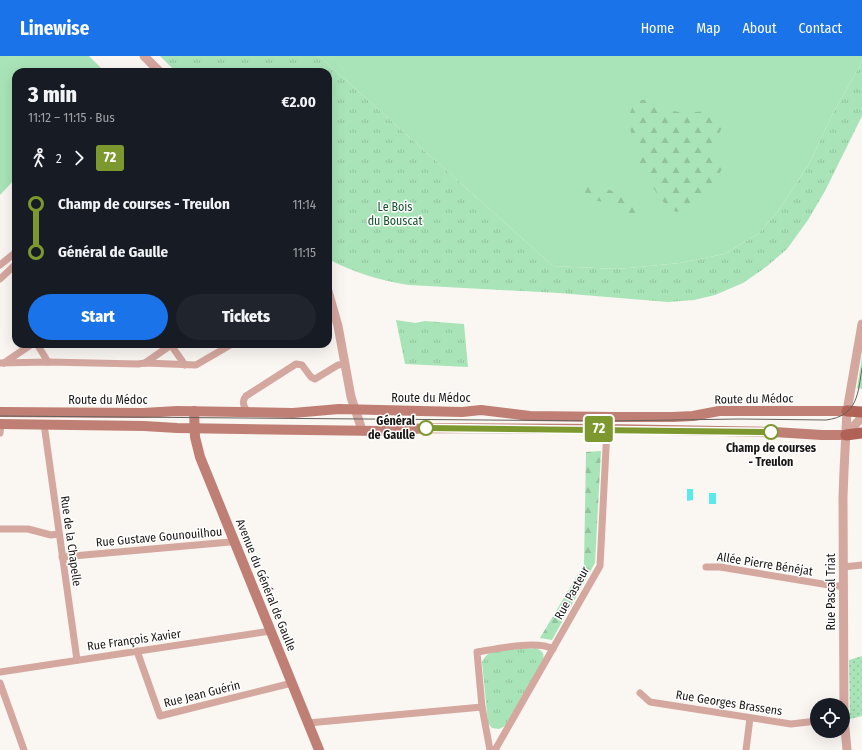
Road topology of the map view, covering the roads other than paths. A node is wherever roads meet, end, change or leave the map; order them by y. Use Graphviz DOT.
graph roads {
  1 [pos="144,56"];
  2 [pos="156,68"];
  3 [pos="12,255"];
  4 [pos="9,257"];
  5 [pos="12,260"];
  6 [pos="0,265"];
  7 [pos="12,268"];
  8 [pos="0,279"];
  9 [pos="332,305"];
  10 [pos="862,324"];
  11 [pos="26,348"];
  12 [pos="39,348"];
  13 [pos="167,348"];
  14 [pos="173,348"];
  15 [pos="217,348"];
  16 [pos="226,348"];
  17 [pos="218,353"];
  18 [pos="48,362"];
  19 [pos="2,363"];
  20 [pos="145,363"];
  21 [pos="344,364"];
  22 [pos="185,365"];
  23 [pos="354,410"];
  24 [pos="194,411"];
  25 [pos="847,411"];
  26 [pos="0,412"];
  27 [pos="247,412"];
  28 [pos="862,412"];
  29 [pos="862,417"];
  30 [pos="44,424"];
  31 [pos="862,426"];
  32 [pos="0,427"];
  33 [pos="194,428"];
  34 [pos="607,429"];
  35 [pos="362,430"];
  36 [pos="862,433"];
  37 [pos="846,435"];
  38 [pos="0,529"];
  39 [pos="58,534"];
  40 [pos="234,540"];
  41 [pos="62,557"];
  42 [pos="862,565"];
  43 [pos="706,567"];
  44 [pos="843,567"];
  45 [pos="844,586"];
  46 [pos="271,631"];
  47 [pos="553,649"];
  48 [pos="137,651"];
  49 [pos="77,660"];
  50 [pos="0,672"];
  51 [pos="0,683"];
  52 [pos="292,683"];
  53 [pos="640,693"];
  54 [pos="844,698"];
  55 [pos="482,707"];
  56 [pos="750,718"];
  57 [pos="810,722"];
  58 [pos="308,723"];
  59 [pos="846,738"];
  60 [pos="24,750"];
  61 [pos="319,750"];
  62 [pos="490,750"];
  63 [pos="495,750"];
  64 [pos="746,750"];
  65 [pos="848,750"];
  1 -- 2 [label="street"];
  3 -- 4 [label="street"];
  4 -- 5 [label="street"];
  4 -- 6 [label="street"];
  7 -- 8 [label="street"];
  9 -- 21 [label="street"];
  10 -- 25 [label="street, Rue Pascal Triat"];
  11 -- 19 [label="street"];
  12 -- 18 [label="street"];
  13 -- 20 [label="street"];
  14 -- 22 [label="street"];
  15 -- 17 [label="street"];
  16 -- 17 [label="street"];
  17 -- 22 [label="street"];
  18 -- 19 [label="street"];
  18 -- 20 [label="street"];
  20 -- 22 [label="street"];
  21 -- 23 [label="street"];
  21 -- 27 [label="street"];
  23 -- 25 [label="main road, Route du Médoc"];
  23 -- 27 [label="main road, Route du Médoc"];
  23 -- 35 [label="street"];
  24 -- 26 [label="main road, Route du Médoc"];
  24 -- 27 [label="main road, Route du Médoc"];
  24 -- 33 [label="main road, Avenue du Général de Gaulle"];
  25 -- 28 [label="main road, Route du Médoc"];
  25 -- 37 [label="street, Rue Pascal Triat"];
  29 -- 37 [label="street"];
  30 -- 32 [label="main road, Route du Médoc"];
  30 -- 33 [label="main road, Route du Médoc"];
  30 -- 39 [label="street, Rue de la Chapelle"];
  31 -- 37 [label="street"];
  33 -- 35 [label="main road, Route du Médoc"];
  33 -- 40 [label="main road, Avenue du Général de Gaulle"];
  34 -- 35 [label="main road, Route du Médoc"];
  34 -- 37 [label="main road, Route du Médoc"];
  34 -- 47 [label="street, Rue Pasteur"];
  36 -- 37 [label="main road, Route du Médoc"];
  37 -- 44 [label="street, Rue Pascal Triat"];
  38 -- 39 [label="street"];
  39 -- 41 [label="street, Rue de la Chapelle"];
  40 -- 41 [label="street, Rue Gustave Gounouilhou"];
  40 -- 46 [label="main road, Avenue du Général de Gaulle"];
  41 -- 49 [label="street, Rue de la Chapelle"];
  42 -- 44 [label="street"];
  43 -- 45 [label="street, Allée Pierre Bénéjat"];
  44 -- 45 [label="street, Rue Pascal Triat"];
  45 -- 54 [label="street, Rue Pascal Triat"];
  46 -- 48 [label="street, Rue François Xavier"];
  46 -- 52 [label="main road, Avenue du Général de Gaulle"];
  47 -- 55 [label="street"];
  47 -- 63 [label="street, Rue Pasteur"];
  48 -- 49 [label="street, Rue François Xavier"];
  48 -- 52 [label="street, Rue Jean Guérin"];
  49 -- 50 [label="street, Rue François Xavier"];
  51 -- 60 [label="street"];
  52 -- 58 [label="main road, Avenue du Général de Gaulle"];
  53 -- 56 [label="street, Rue Georges Brassens"];
  55 -- 58 [label="street"];
  55 -- 62 [label="street"];
  56 -- 57 [label="street, Rue Georges Brassens"];
  56 -- 64 [label="street"];
  58 -- 61 [label="main road, Avenue du Général de Gaulle"];
  59 -- 65 [label="street, Rue Pascal Triat"];
}
